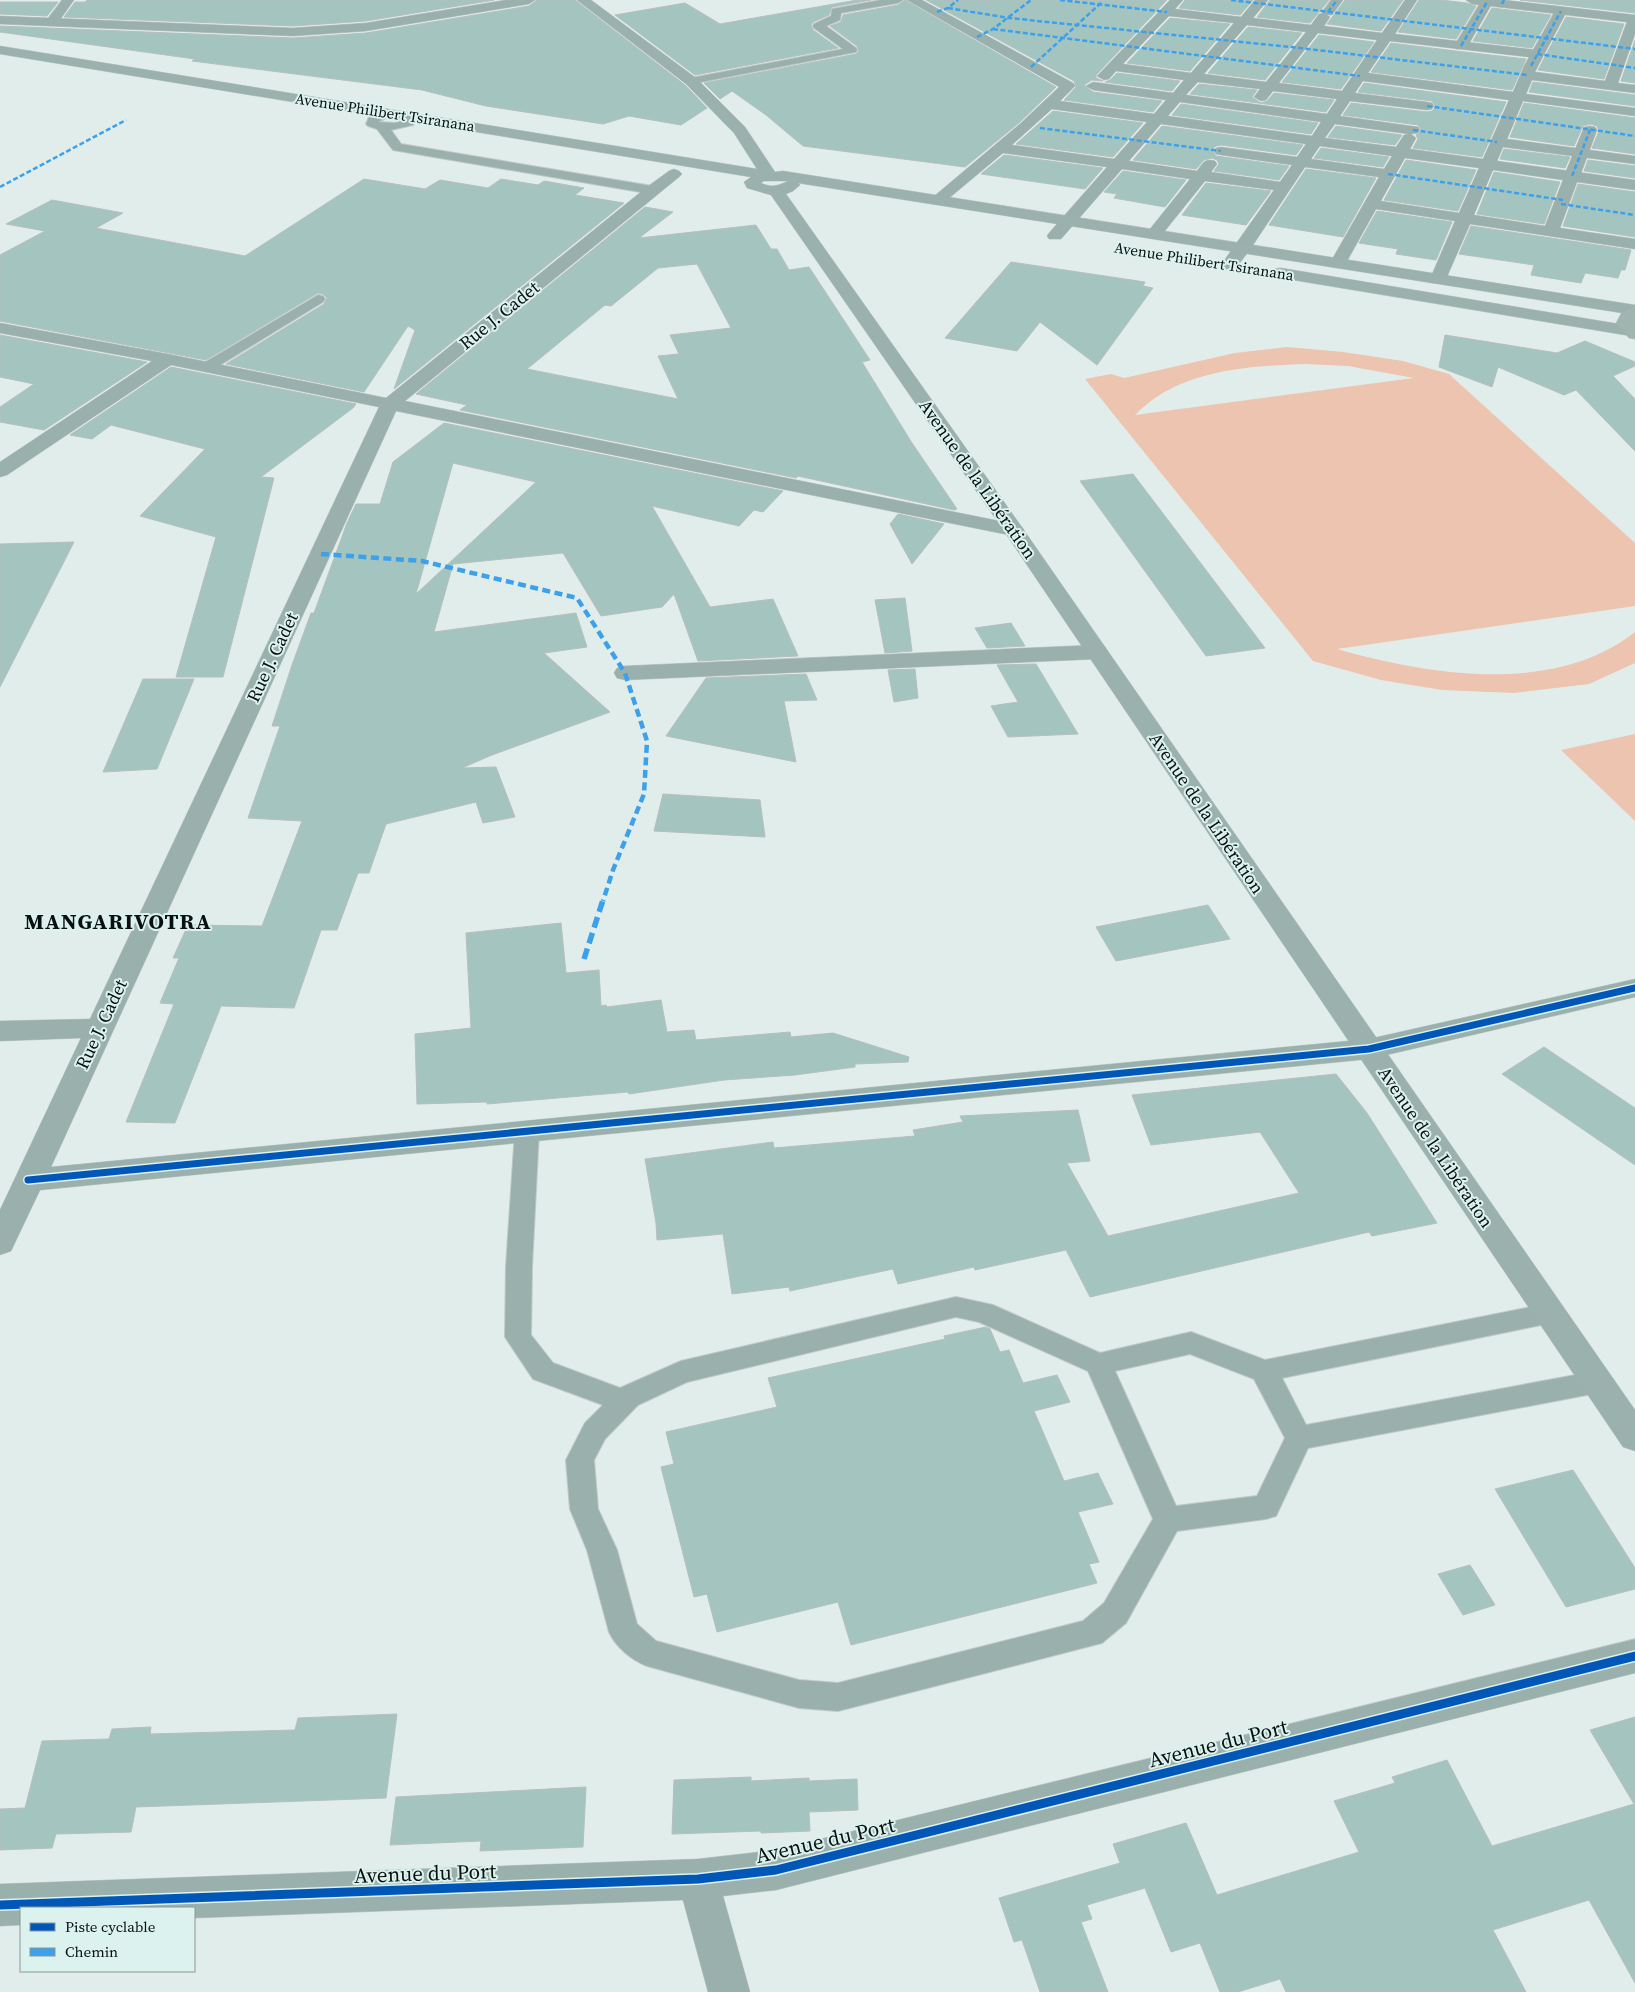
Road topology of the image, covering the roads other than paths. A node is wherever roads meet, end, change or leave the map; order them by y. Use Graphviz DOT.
graph roads {
  1 [pos="68,0"];
  2 [pos="529,0"];
  3 [pos="583,0"];
  4 [pos="898,0"];
  5 [pos="913,0"];
  6 [pos="1177,0"];
  7 [pos="1262,0"];
  8 [pos="1337,0"];
  9 [pos="1411,0"];
  10 [pos="1472,0"];
  11 [pos="1487,2"];
  12 [pos="1503,2"];
  13 [pos="1561,11"];
  14 [pos="1167,12"];
  15 [pos="1634,19"];
  16 [pos="0,20"];
  17 [pos="52,21"];
  18 [pos="1244,21"];
  19 [pos="1315,29"];
  20 [pos="1386,37"];
  21 [pos="1461,46"];
  22 [pos="2,52"];
  23 [pos="1532,65"];
  24 [pos="1113,67"];
  25 [pos="1360,76"];
  26 [pos="1195,77"];
  27 [pos="170,78"];
  28 [pos="691,81"];
  29 [pos="1438,85"];
  30 [pos="1068,86"];
  31 [pos="1093,86"];
  32 [pos="1270,86"];
  33 [pos="1610,86"];
  34 [pos="146,89"];
  35 [pos="1635,89"];
  36 [pos="1346,96"];
  37 [pos="1518,96"];
  38 [pos="1176,98"];
  39 [pos="1050,104"];
  40 [pos="1427,106"];
  41 [pos="1252,108"];
  42 [pos="1635,112"];
  43 [pos="399,114"];
  44 [pos="1331,118"];
  45 [pos="1157,120"];
  46 [pos="362,124"];
  47 [pos="382,127"];
  48 [pos="1413,130"];
  49 [pos="1590,130"];
  50 [pos="421,134"];
  51 [pos="1229,139"];
  52 [pos="1316,141"];
  53 [pos="1497,142"];
  54 [pos="999,148"];
  55 [pos="1400,153"];
  56 [pos="1582,153"];
  57 [pos="1635,160"];
  58 [pos="1301,162"];
  59 [pos="1117,165"];
  60 [pos="1488,165"];
  61 [pos="1388,174"];
  62 [pos="1200,175"];
  63 [pos="1572,176"];
  64 [pos="668,178"];
  65 [pos="773,183"];
  66 [pos="738,185"];
  67 [pos="1635,185"];
  68 [pos="1284,187"];
  69 [pos="843,202"];
  70 [pos="1371,204"];
  71 [pos="934,211"];
  72 [pos="1464,218"];
  73 [pos="1068,221"];
  74 [pos="1551,231"];
  75 [pos="1039,234"];
  76 [pos="1154,234"];
  77 [pos="1055,236"];
  78 [pos="1075,240"];
  79 [pos="1635,244"];
  80 [pos="1243,248"];
  81 [pos="1210,262"];
  82 [pos="1338,263"];
  83 [pos="1229,265"];
  84 [pos="1249,268"];
  85 [pos="1268,271"];
  86 [pos="1432,278"];
  87 [pos="1418,296"];
  88 [pos="318,299"];
  89 [pos="1635,311"];
  90 [pos="0,328"];
  91 [pos="1633,332"];
  92 [pos="168,359"];
  93 [pos="207,367"];
  94 [pos="390,404"];
  95 [pos="0,471"];
  96 [pos="1014,530"];
  97 [pos="1097,652"];
  98 [pos="625,673"];
  99 [pos="1635,988"];
  100 [pos="99,1028"];
  101 [pos="0,1031"];
  102 [pos="1369,1049"];
  103 [pos="527,1131"];
  104 [pos="28,1180"];
  105 [pos="0,1243"];
  106 [pos="1551,1313"];
  107 [pos="1098,1364"];
  108 [pos="1264,1371"];
  109 [pos="1598,1382"];
  110 [pos="624,1401"];
  111 [pos="1635,1436"];
  112 [pos="1299,1438"];
  113 [pos="1168,1520"];
  114 [pos="1635,1656"];
  115 [pos="698,1879"];
  116 [pos="0,1905"];
  117 [pos="729,1992"];
  1 -- 17 [label="street"];
  2 -- 17 [label="street"];
  3 -- 28 [label="main road, Avenue de la Libération"];
  4 -- 28 [label="lane"];
  5 -- 30 [label="street"];
  6 -- 14 [label="street"];
  7 -- 18 [label="street"];
  8 -- 19 [label="street"];
  9 -- 20 [label="street"];
  10 -- 11 [label="street"];
  11 -- 12 [label="street"];
  11 -- 21 [label="street"];
  12 -- 13 [label="street"];
  13 -- 15 [label="street"];
  13 -- 23 [label="street"];
  14 -- 18 [label="street"];
  14 -- 24 [label="street"];
  15 -- 33 [label="street"];
  16 -- 17 [label="street"];
  18 -- 19 [label="street"];
  18 -- 26 [label="street"];
  19 -- 20 [label="street"];
  19 -- 32 [label="street"];
  20 -- 21 [label="street"];
  20 -- 25 [label="street"];
  21 -- 23 [label="street"];
  21 -- 29 [label="street"];
  22 -- 27 [label="main road, Avenue Philibert Tsiranana"];
  23 -- 33 [label="street"];
  23 -- 37 [label="street"];
  24 -- 26 [label="street"];
  24 -- 31 [label="street"];
  25 -- 29 [label="street"];
  25 -- 36 [label="street"];
  26 -- 32 [label="street"];
  26 -- 38 [label="street"];
  27 -- 34 [label="main road"];
  27 -- 43 [label="main road, Avenue Philibert Tsiranana"];
  28 -- 65 [label="main road, Avenue de la Libération"];
  29 -- 37 [label="street"];
  29 -- 40 [label="street"];
  30 -- 31 [label="street"];
  30 -- 39 [label="street"];
  31 -- 38 [label="street"];
  32 -- 36 [label="street"];
  32 -- 41 [label="street"];
  33 -- 35 [label="street"];
  36 -- 40 [label="street"];
  36 -- 44 [label="street"];
  37 -- 42 [label="street"];
  37 -- 53 [label="street"];
  38 -- 41 [label="street"];
  38 -- 45 [label="street"];
  39 -- 45 [label="street"];
  39 -- 54 [label="street"];
  40 -- 48 [label="street"];
  41 -- 44 [label="street"];
  41 -- 51 [label="street"];
  43 -- 47 [label="lane"];
  43 -- 65 [label="main road, Avenue Philibert Tsiranana"];
  44 -- 48 [label="street"];
  44 -- 52 [label="street"];
  45 -- 51 [label="street"];
  45 -- 59 [label="street"];
  46 -- 47 [label="main road, Avenue Philibert Tsiranana"];
  47 -- 50 [label="main road, Avenue Philibert Tsiranana"];
  47 -- 64 [label="lane"];
  48 -- 55 [label="street"];
  49 -- 56 [label="street"];
  51 -- 52 [label="street"];
  51 -- 58 [label="street"];
  51 -- 62 [label="street"];
  52 -- 55 [label="street"];
  52 -- 58 [label="street"];
  53 -- 56 [label="street"];
  53 -- 60 [label="street"];
  54 -- 59 [label="street"];
  54 -- 71 [label="street"];
  55 -- 60 [label="street"];
  55 -- 61 [label="street"];
  56 -- 57 [label="street"];
  56 -- 63 [label="street"];
  58 -- 61 [label="street"];
  58 -- 68 [label="street"];
  59 -- 62 [label="street"];
  59 -- 73 [label="street"];
  60 -- 63 [label="street"];
  60 -- 72 [label="street"];
  61 -- 70 [label="street"];
  62 -- 68 [label="street"];
  62 -- 76 [label="street"];
  63 -- 67 [label="street"];
  63 -- 74 [label="street"];
  64 -- 94 [label="street, Rue J. Cadet"];
  65 -- 66 [label="main road, Avenue Philibert Tsiranana"];
  65 -- 69 [label="main road, Avenue Philibert Tsiranana"];
  65 -- 71 [label="main road, Avenue Philibert Tsiranana"];
  65 -- 96 [label="main road, Avenue de la Libération"];
  68 -- 80 [label="street"];
  70 -- 72 [label="street"];
  70 -- 82 [label="street"];
  71 -- 73 [label="main road, Avenue Philibert Tsiranana"];
  72 -- 74 [label="street"];
  72 -- 86 [label="street"];
  73 -- 76 [label="main road, Avenue Philibert Tsiranana"];
  73 -- 77 [label="street"];
  74 -- 79 [label="street"];
  75 -- 77 [label="main road"];
  76 -- 80 [label="main road, Avenue Philibert Tsiranana"];
  77 -- 78 [label="main road"];
  80 -- 82 [label="main road, Avenue Philibert Tsiranana"];
  80 -- 83 [label="street"];
  81 -- 83 [label="main road, Avenue Philibert Tsiranana"];
  82 -- 86 [label="main road, Avenue Philibert Tsiranana"];
  83 -- 84 [label="main road, Avenue Philibert Tsiranana"];
  85 -- 87 [label="main road, Avenue Philibert Tsiranana"];
  86 -- 87 [label="street"];
  86 -- 89 [label="main road, Avenue Philibert Tsiranana"];
  87 -- 91 [label="main road, Avenue Philibert Tsiranana"];
  88 -- 93 [label="lane"];
  89 -- 91 [label="main road"];
  90 -- 92 [label="street"];
  92 -- 93 [label="street"];
  92 -- 95 [label="street"];
  93 -- 94 [label="street"];
  94 -- 96 [label="street"];
  94 -- 100 [label="street, Rue J. Cadet"];
  96 -- 97 [label="main road, Avenue de la Libération"];
  97 -- 98 [label="street"];
  97 -- 102 [label="main road, Avenue de la Libération"];
  99 -- 102 [label="street"];
  100 -- 101 [label="street"];
  100 -- 104 [label="street, Rue J. Cadet"];
  102 -- 103 [label="street"];
  102 -- 106 [label="main road, Avenue de la Libération"];
  103 -- 104 [label="street"];
  103 -- 110 [label="lane"];
  104 -- 105 [label="street, Rue J. Cadet"];
  106 -- 108 [label="lane"];
  106 -- 109 [label="main road, Avenue de la Libération"];
  107 -- 108 [label="lane"];
  107 -- 110 [label="lane"];
  107 -- 113 [label="lane"];
  108 -- 112 [label="lane"];
  109 -- 111 [label="main road, Avenue de la Libération"];
  109 -- 112 [label="lane"];
  110 -- 113 [label="lane"];
  112 -- 113 [label="lane"];
  114 -- 115 [label="street, Avenue du Port"];
  115 -- 116 [label="street, Avenue du Port"];
  115 -- 117 [label="street"];
}
